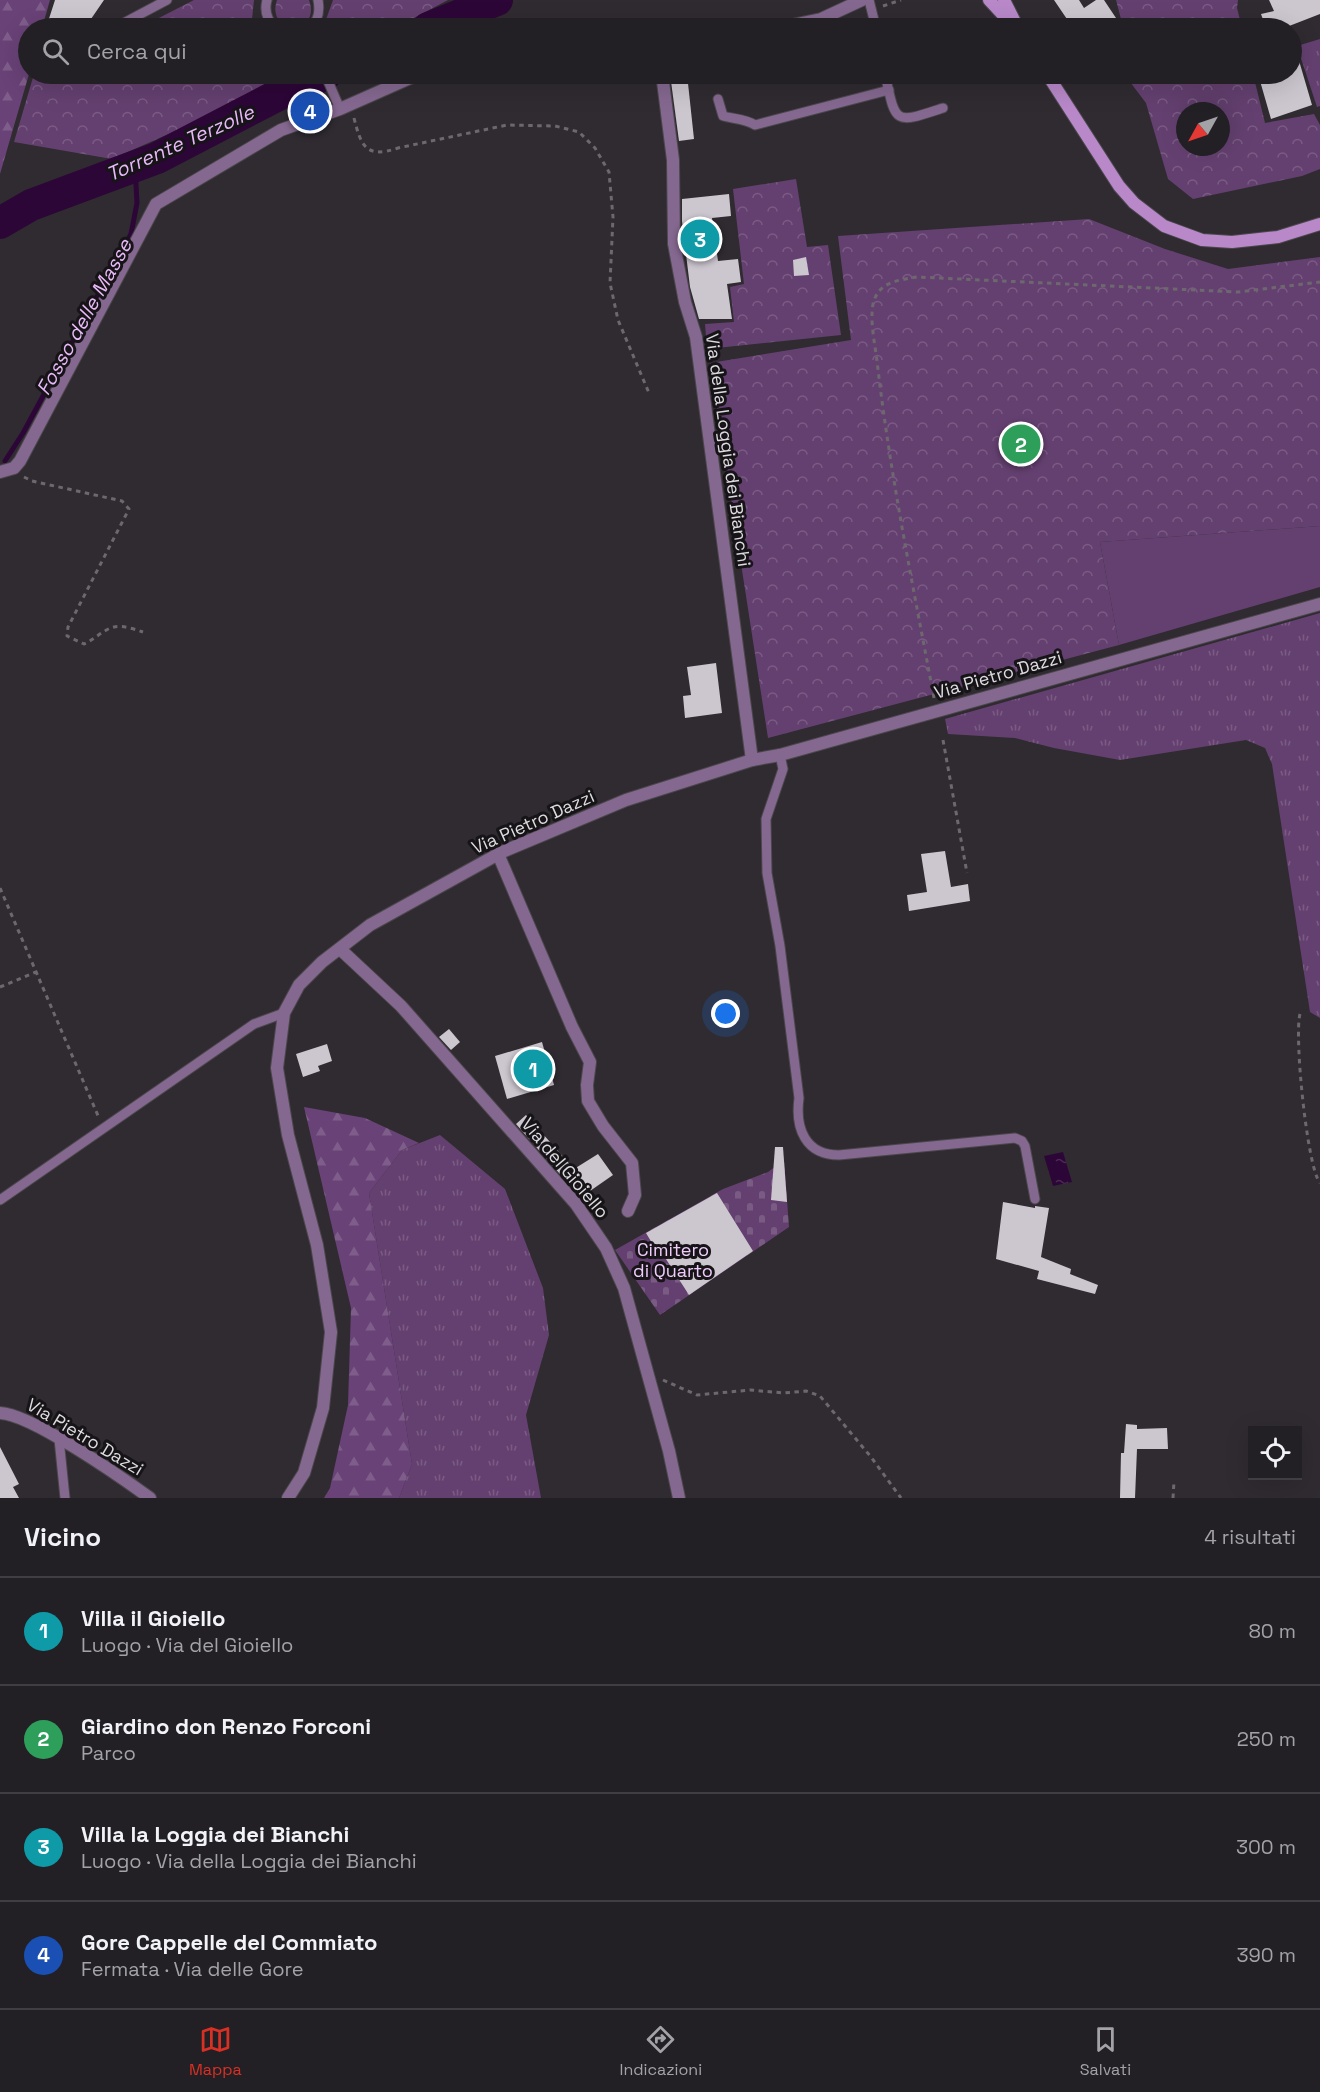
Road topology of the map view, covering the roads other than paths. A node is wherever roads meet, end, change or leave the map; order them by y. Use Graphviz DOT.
graph roads {
  1 [pos="167,0"];
  2 [pos="267,0"];
  3 [pos="318,0"];
  4 [pos="989,0"];
  5 [pos="1004,0"];
  6 [pos="868,3"];
  7 [pos="133,18"];
  8 [pos="268,18"];
  9 [pos="318,18"];
  10 [pos="824,18"];
  11 [pos="873,18"];
  12 [pos="1006,18"];
  13 [pos="1012,18"];
  14 [pos="329,84"];
  15 [pos="397,84"];
  16 [pos="663,84"];
  17 [pos="888,84"];
  18 [pos="1053,84"];
  19 [pos="889,90"];
  20 [pos="718,99"];
  21 [pos="346,107"];
  22 [pos="943,108"];
  23 [pos="1320,224"];
  24 [pos="7,470"];
  25 [pos="1320,604"];
  26 [pos="780,755"];
  27 [pos="752,760"];
  28 [pos="498,854"];
  29 [pos="340,949"];
  30 [pos="284,1013"];
  31 [pos="1035,1199"];
  32 [pos="0,1200"];
  33 [pos="628,1211"];
  34 [pos="0,1413"];
  35 [pos="58,1439"];
  36 [pos="65,1498"];
  37 [pos="150,1498"];
  38 [pos="288,1498"];
  39 [pos="679,1498"];
  1 -- 7 [label="lane"];
  2 -- 8 [label="lane"];
  3 -- 9 [label="lane"];
  4 -- 12 [label="main road"];
  5 -- 13 [label="main road"];
  6 -- 10 [label="street"];
  6 -- 11 [label="lane"];
  14 -- 21 [label="lane"];
  15 -- 21 [label="street"];
  16 -- 27 [label="street, Via della Loggia dei Bianchi"];
  17 -- 19 [label="lane"];
  18 -- 23 [label="main road"];
  19 -- 20 [label="lane"];
  19 -- 22 [label="lane"];
  21 -- 24 [label="street"];
  25 -- 26 [label="street, Via Pietro Dazzi"];
  26 -- 27 [label="street, Via Pietro Dazzi"];
  26 -- 31 [label="lane"];
  27 -- 28 [label="street, Via Pietro Dazzi"];
  28 -- 29 [label="street, Via Pietro Dazzi"];
  28 -- 33 [label="street"];
  29 -- 30 [label="street, Via Pietro Dazzi"];
  29 -- 39 [label="street, Via del Gioiello"];
  30 -- 32 [label="lane"];
  30 -- 38 [label="street, Via Pietro Dazzi"];
  34 -- 35 [label="street, Via Pietro Dazzi"];
  35 -- 36 [label="lane"];
  35 -- 37 [label="street, Via Pietro Dazzi"];
}
